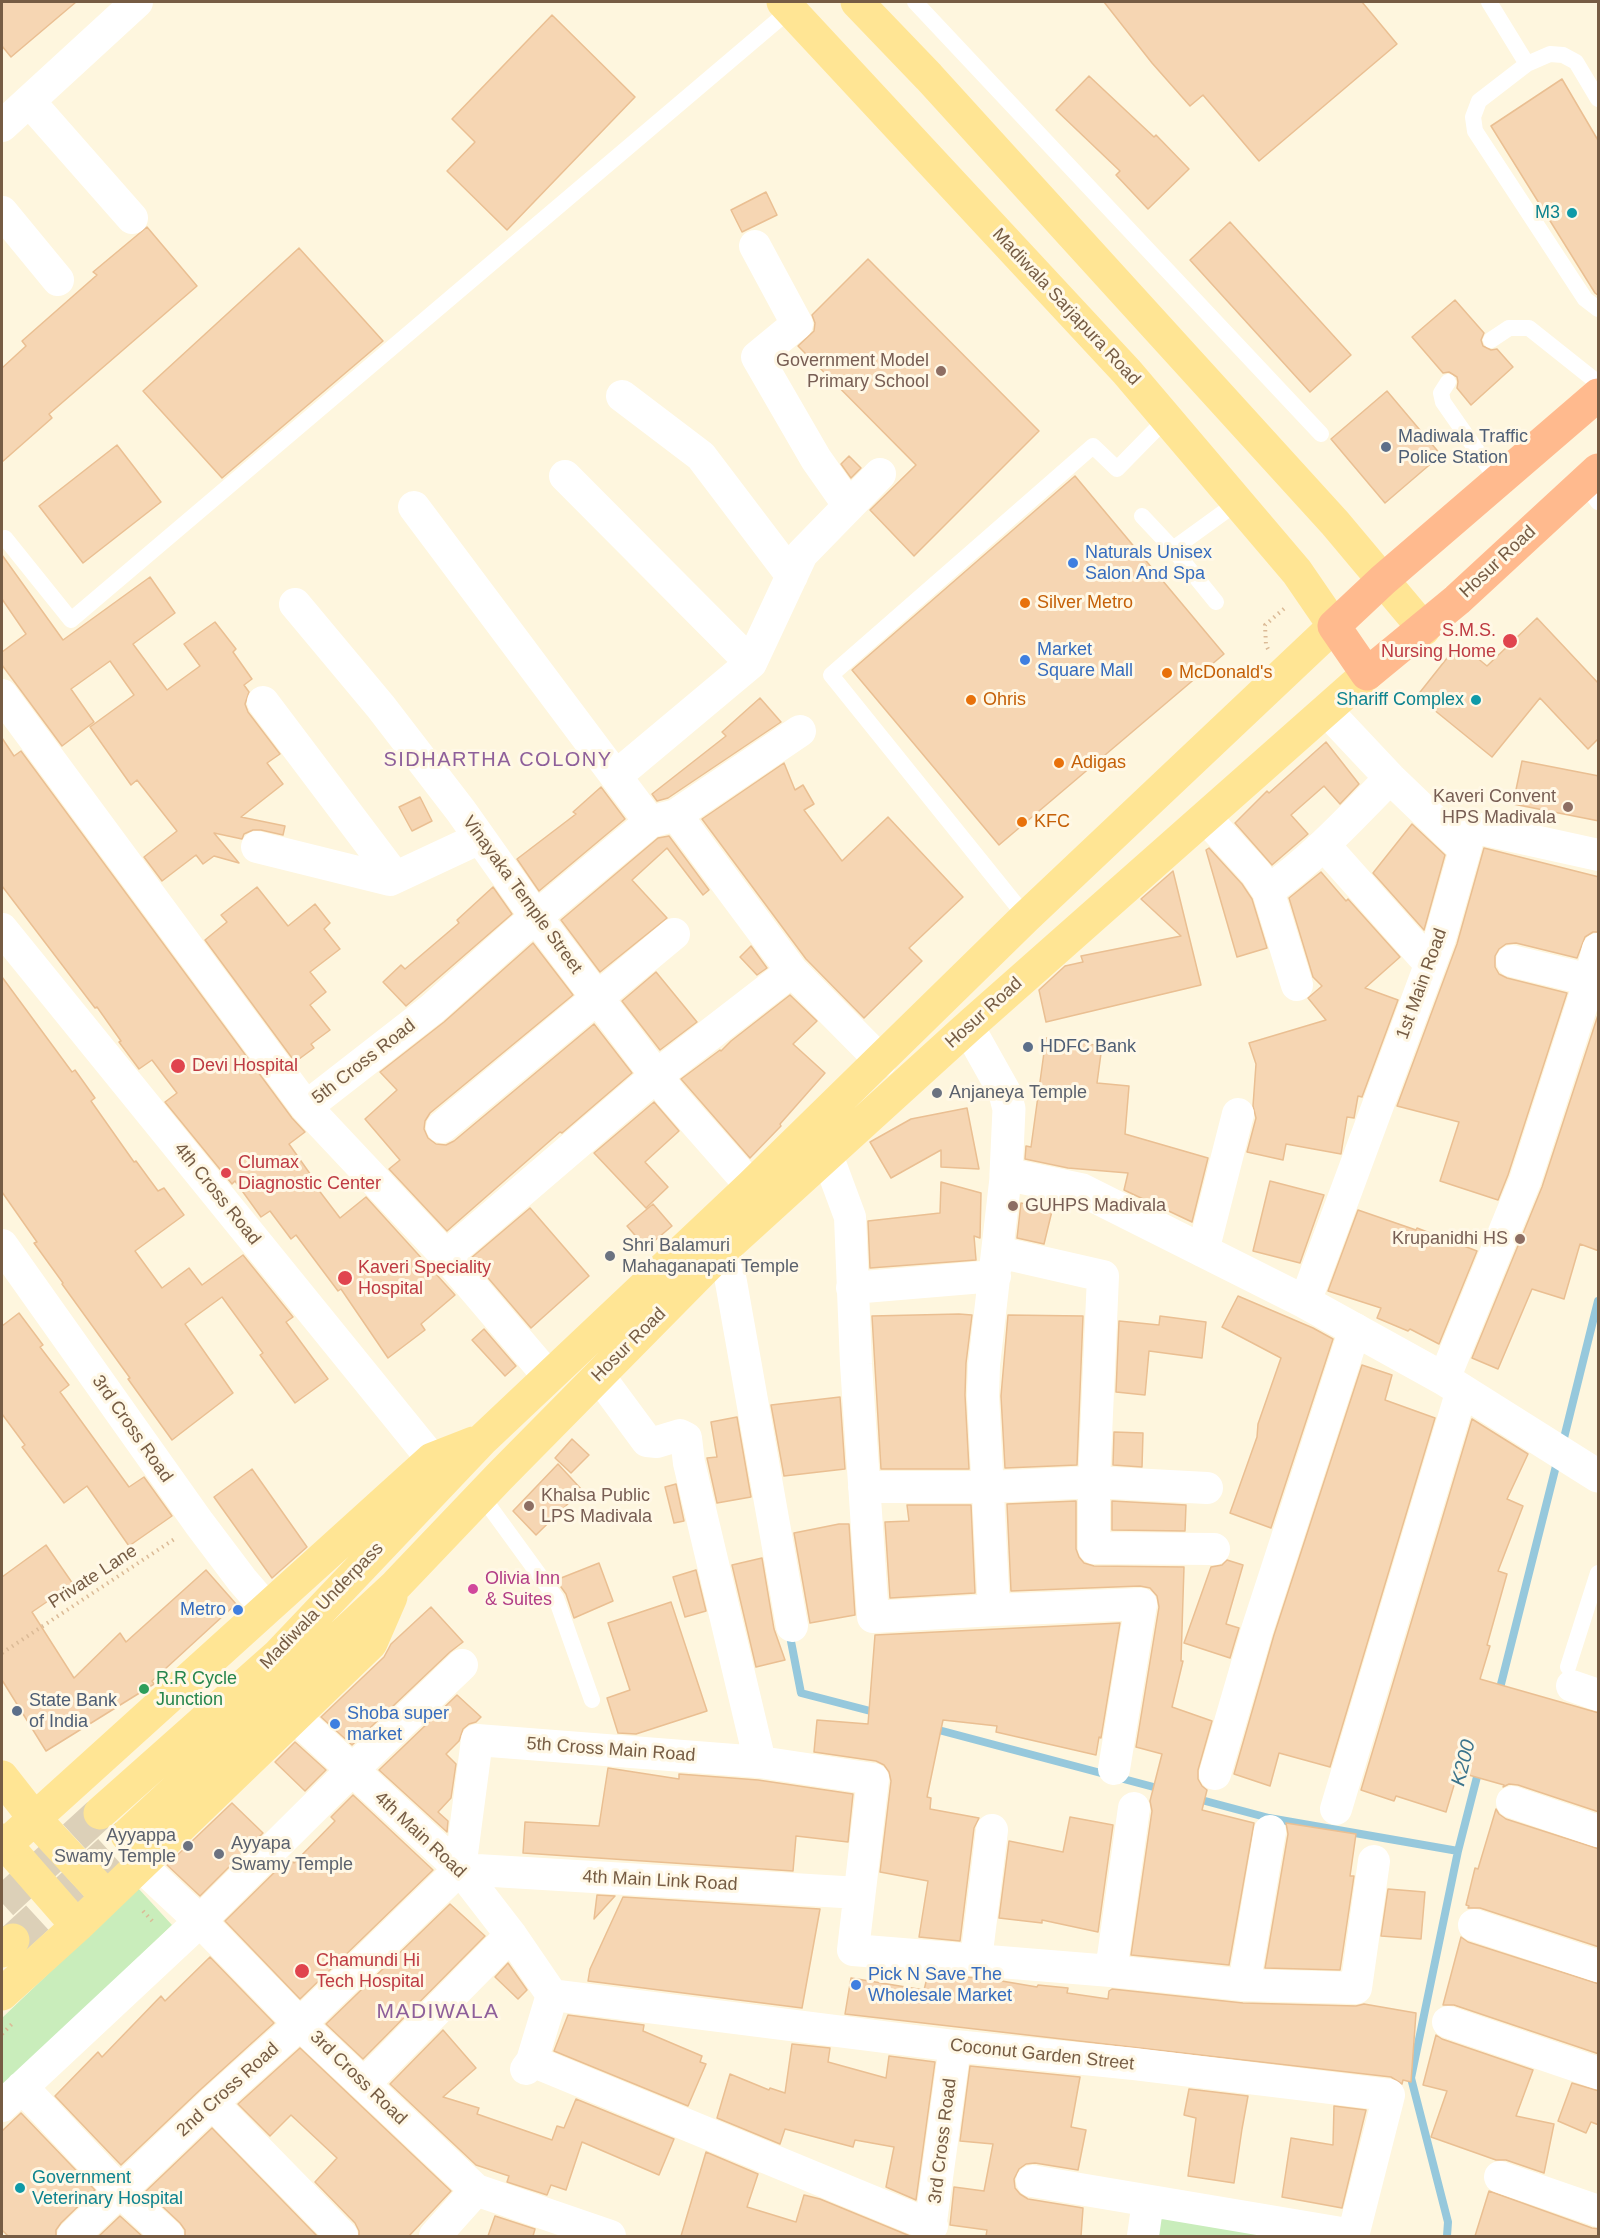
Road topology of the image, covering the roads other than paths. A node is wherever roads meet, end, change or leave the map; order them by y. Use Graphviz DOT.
graph roads {
  1 [pos="136,2"];
  2 [pos="857,2"];
  3 [pos="915,2"];
  4 [pos="1489,2"];
  5 [pos="787,5"];
  6 [pos="1527,64"];
  7 [pos="1599,99"];
  8 [pos="29,101"];
  9 [pos="2,126"];
  10 [pos="2,212"];
  11 [pos="132,218"];
  12 [pos="755,246"];
  13 [pos="58,280"];
  14 [pos="1599,309"];
  15 [pos="1491,340"];
  16 [pos="1448,382"];
  17 [pos="1599,383"];
  18 [pos="1599,395"];
  19 [pos="622,396"];
  20 [pos="1167,418"];
  21 [pos="1320,434"];
  22 [pos="880,474"];
  23 [pos="565,476"];
  24 [pos="1498,482"];
  25 [pos="1594,485"];
  26 [pos="1238,502"];
  27 [pos="849,506"];
  28 [pos="414,507"];
  29 [pos="1142,516"];
  30 [pos="5,538"];
  31 [pos="1173,549"];
  32 [pos="792,576"];
  33 [pos="1383,580"];
  34 [pos="1216,602"];
  35 [pos="295,604"];
  36 [pos="1334,626"];
  37 [pos="1424,629"];
  38 [pos="751,663"];
  39 [pos="1366,674"];
  40 [pos="2,695"];
  41 [pos="263,702"];
  42 [pos="1326,710"];
  43 [pos="800,731"];
  44 [pos="616,776"];
  45 [pos="1390,778"];
  46 [pos="1205,817"];
  47 [pos="663,818"];
  48 [pos="480,838"];
  49 [pos="1324,844"];
  50 [pos="257,847"];
  51 [pos="1465,850"];
  52 [pos="1599,855"];
  53 [pos="395,877"];
  54 [pos="1268,891"];
  55 [pos="536,917"];
  56 [pos="1026,917"];
  57 [pos="2,929"];
  58 [pos="674,934"];
  59 [pos="1599,949"];
  60 [pos="1512,962"];
  61 [pos="1430,964"];
  62 [pos="792,971"];
  63 [pos="1590,980"];
  64 [pos="1297,985"];
  65 [pos="598,999"];
  66 [pos="968,1027"];
  67 [pos="881,1061"];
  68 [pos="656,1076"];
  69 [pos="306,1107"];
  70 [pos="1238,1114"];
  71 [pos="442,1127"];
  72 [pos="826,1155"];
  73 [pos="1006,1173"];
  74 [pos="751,1186"];
  75 [pos="2,1245"];
  76 [pos="725,1248"];
  77 [pos="1203,1251"];
  78 [pos="446,1256"];
  79 [pos="997,1264"];
  80 [pos="852,1288"];
  81 [pos="1305,1302"];
  82 [pos="1354,1329"];
  83 [pos="599,1376"];
  84 [pos="549,1377"];
  85 [pos="1453,1384"];
  86 [pos="483,1439"];
  87 [pos="432,1459"];
  88 [pos="1593,1473"];
  89 [pos="1094,1482"];
  90 [pos="864,1487"];
  91 [pos="988,1487"];
  92 [pos="1207,1488"];
  93 [pos="481,1495"];
  94 [pos="1214,1549"];
  95 [pos="1599,1573"];
  96 [pos="396,1585"];
  97 [pos="267,1609"];
  98 [pos="994,1610"];
  99 [pos="792,1626"];
  100 [pos="462,1665"];
  101 [pos="1580,1683"];
  102 [pos="592,1700"];
  103 [pos="295,1717"];
  104 [pos="760,1762"];
  105 [pos="1114,1768"];
  106 [pos="351,1770"];
  107 [pos="1215,1774"];
  108 [pos="2,1777"];
  109 [pos="1512,1802"];
  110 [pos="1134,1808"];
  111 [pos="1336,1809"];
  112 [pos="100,1813"];
  113 [pos="36,1819"];
  114 [pos="992,1830"];
  115 [pos="1270,1831"];
  116 [pos="1599,1831"];
  117 [pos="127,1835"];
  118 [pos="3,1844"];
  119 [pos="1374,1861"];
  120 [pos="140,1865"];
  121 [pos="460,1869"];
  122 [pos="859,1893"];
  123 [pos="107,1897"];
  124 [pos="200,1922"];
  125 [pos="77,1926"];
  126 [pos="1474,1926"];
  127 [pos="511,1935"];
  128 [pos="976,1960"];
  129 [pos="1599,1966"];
  130 [pos="1111,1971"];
  131 [pos="1244,1985"];
  132 [pos="552,1995"];
  133 [pos="10,2006"];
  134 [pos="1448,2022"];
  135 [pos="300,2024"];
  136 [pos="955,2046"];
  137 [pos="1599,2073"];
  138 [pos="364,2084"];
  139 [pos="12,2096"];
  140 [pos="212,2103"];
  141 [pos="1500,2178"];
  142 [pos="1032,2181"];
  143 [pos="476,2190"];
  144 [pos="120,2191"];
  145 [pos="1148,2201"];
  146 [pos="1599,2211"];
  147 [pos="930,2231"];
  148 [pos="74,2236"];
  149 [pos="168,2236"];
  150 [pos="342,2236"];
  151 [pos="435,2236"];
  152 [pos="610,2236"];
  153 [pos="1143,2236"];
  154 [pos="1353,2236"];
  1 -- 8 [label="street"];
  2 -- 33 [label="main road"];
  3 -- 21 [label="lane"];
  4 -- 6 [label="lane"];
  5 -- 20 [label="main road, Madiwala Sarjapura Road"];
  5 -- 30 [label="lane"];
  6 -- 7 [label="lane"];
  6 -- 14 [label="lane"];
  8 -- 9 [label="street"];
  8 -- 11 [label="street"];
  10 -- 13 [label="street"];
  12 -- 27 [label="street"];
  15 -- 17 [label="lane"];
  16 -- 24 [label="lane"];
  18 -- 24 [label="highway, Hosur Road"];
  19 -- 32 [label="street"];
  20 -- 26 [label="main road, Madiwala Sarjapura Road"];
  20 -- 56 [label="lane"];
  22 -- 27 [label="street"];
  23 -- 38 [label="street"];
  24 -- 33 [label="highway, Hosur Road"];
  25 -- 37 [label="highway, Hosur Road"];
  26 -- 31 [label="lane"];
  26 -- 36 [label="main road, Madiwala Sarjapura Road"];
  27 -- 32 [label="street"];
  28 -- 44 [label="street"];
  29 -- 31 [label="lane"];
  31 -- 34 [label="lane"];
  32 -- 38 [label="street"];
  33 -- 36 [label="highway, Hosur Road"];
  33 -- 37 [label="main road"];
  35 -- 48 [label="street, Vinayaka Temple Street"];
  36 -- 39 [label="highway"];
  36 -- 56 [label="main road, Hosur Road"];
  37 -- 39 [label="highway, Hosur Road"];
  38 -- 44 [label="street"];
  39 -- 42 [label="main road, Hosur Road"];
  40 -- 69 [label="street, 5th Cross Road"];
  41 -- 53 [label="street"];
  42 -- 45 [label="street"];
  42 -- 46 [label="main road, Hosur Road"];
  43 -- 47 [label="street, 5th Cross Road"];
  44 -- 47 [label="street"];
  45 -- 49 [label="street"];
  45 -- 51 [label="street"];
  46 -- 54 [label="street"];
  46 -- 66 [label="main road, Hosur Road"];
  47 -- 55 [label="street, 5th Cross Road"];
  47 -- 62 [label="street"];
  48 -- 53 [label="street"];
  48 -- 55 [label="street, Vinayaka Temple Street"];
  49 -- 54 [label="street"];
  49 -- 61 [label="street"];
  50 -- 53 [label="street"];
  51 -- 52 [label="street, 1st Main Road"];
  51 -- 61 [label="street, 1st Main Road"];
  54 -- 64 [label="street"];
  55 -- 65 [label="street, Vinayaka Temple Street"];
  55 -- 69 [label="street, 5th Cross Road"];
  56 -- 67 [label="main road, Hosur Road"];
  57 -- 87 [label="street, 4th Cross Road"];
  58 -- 65 [label="street"];
  59 -- 63 [label="street"];
  60 -- 63 [label="street"];
  61 -- 81 [label="street, 1st Main Road"];
  62 -- 67 [label="street"];
  62 -- 68 [label="street"];
  63 -- 85 [label="street"];
  65 -- 68 [label="street, Vinayaka Temple Street"];
  65 -- 71 [label="street"];
  66 -- 72 [label="main road, Hosur Road"];
  66 -- 73 [label="street"];
  67 -- 74 [label="main road, Hosur Road"];
  68 -- 74 [label="street, Vinayaka Temple Street"];
  68 -- 78 [label="street"];
  69 -- 78 [label="street"];
  70 -- 77 [label="street"];
  72 -- 76 [label="main road, Hosur Road"];
  72 -- 80 [label="street"];
  73 -- 77 [label="street"];
  73 -- 79 [label="street"];
  74 -- 84 [label="main road, Hosur Road"];
  75 -- 97 [label="street, 3rd Cross Road"];
  76 -- 83 [label="main road, Hosur Road"];
  76 -- 99 [label="street"];
  77 -- 81 [label="street"];
  78 -- 84 [label="street"];
  79 -- 80 [label="street"];
  79 -- 89 [label="street"];
  79 -- 91 [label="street"];
  80 -- 90 [label="street"];
  81 -- 82 [label="street"];
  82 -- 85 [label="street"];
  82 -- 107 [label="street"];
  83 -- 93 [label="main road, Hosur Road"];
  83 -- 104 [label="street"];
  84 -- 86 [label="main road, Hosur Road"];
  85 -- 88 [label="street"];
  85 -- 111 [label="street"];
  86 -- 87 [label="main road"];
  86 -- 112 [label="main road, Madiwala Underpass"];
  87 -- 97 [label="main road"];
  89 -- 91 [label="street"];
  89 -- 92 [label="street"];
  89 -- 94 [label="street"];
  90 -- 91 [label="street"];
  90 -- 98 [label="street"];
  91 -- 98 [label="street"];
  93 -- 96 [label="main road, Hosur Road"];
  93 -- 102 [label="lane"];
  95 -- 101 [label="lane"];
  96 -- 103 [label="main road"];
  96 -- 117 [label="main road, Madiwala Underpass"];
  97 -- 113 [label="main road"];
  98 -- 105 [label="street"];
  100 -- 106 [label="street"];
  103 -- 106 [label="street, 4th Main Road"];
  103 -- 120 [label="main road"];
  104 -- 121 [label="street, 5th Cross Main Road"];
  104 -- 122 [label="street, 5th Cross Main Road"];
  106 -- 121 [label="street, 4th Main Road"];
  106 -- 124 [label="street"];
  108 -- 113 [label="main road"];
  109 -- 116 [label="street"];
  110 -- 130 [label="street"];
  113 -- 118 [label="main road"];
  113 -- 123 [label="main road"];
  114 -- 128 [label="street"];
  115 -- 131 [label="street"];
  118 -- 125 [label="main road"];
  119 -- 131 [label="street"];
  120 -- 123 [label="main road"];
  120 -- 124 [label="street, 3rd Cross Road"];
  121 -- 122 [label="street, 4th Main Link Road"];
  121 -- 127 [label="street, 4th Main Road"];
  121 -- 135 [label="street, 2nd Cross Road"];
  122 -- 128 [label="street"];
  123 -- 125 [label="main road"];
  124 -- 135 [label="street, 3rd Cross Road"];
  124 -- 139 [label="street"];
  125 -- 133 [label="main road"];
  126 -- 129 [label="street"];
  127 -- 132 [label="street, 4th Main Road"];
  127 -- 138 [label="street"];
  128 -- 130 [label="street"];
  130 -- 131 [label="street"];
  132 -- 136 [label="street, Coconut Garden Street"];
  132 -- 147 [label="street"];
  134 -- 137 [label="street"];
  135 -- 138 [label="street, 3rd Cross Road"];
  135 -- 140 [label="street, 2nd Cross Road"];
  136 -- 147 [label="street, 3rd Cross Road"];
  136 -- 154 [label="street, Coconut Garden Street"];
  138 -- 143 [label="street, 3rd Cross Road"];
  139 -- 144 [label="street"];
  140 -- 144 [label="street, 2nd Cross Road"];
  140 -- 150 [label="street"];
  141 -- 146 [label="street"];
  142 -- 145 [label="street, Coconut Garden Street"];
  143 -- 151 [label="street"];
  143 -- 152 [label="street, 3rd Cross Road"];
  144 -- 148 [label="street, 2nd Cross Road"];
  144 -- 149 [label="street"];
  145 -- 153 [label="street"];
  145 -- 154 [label="street, Coconut Garden Street"];
}
